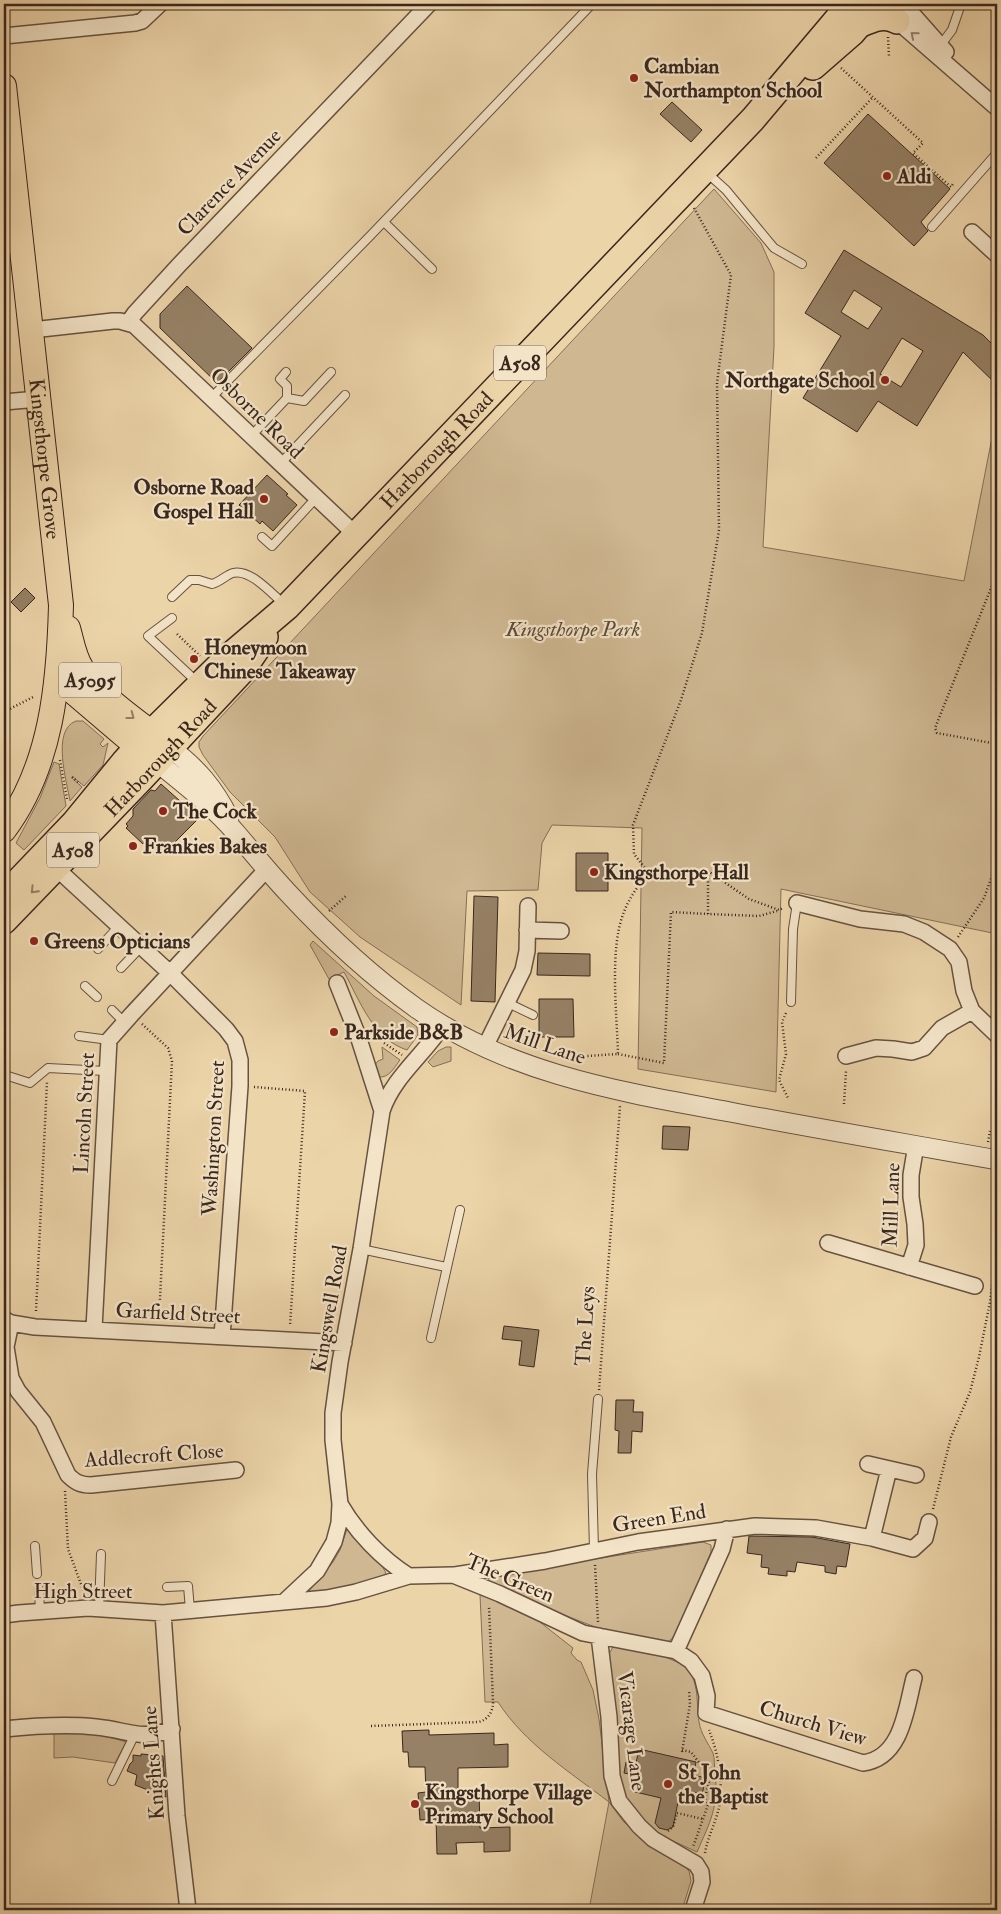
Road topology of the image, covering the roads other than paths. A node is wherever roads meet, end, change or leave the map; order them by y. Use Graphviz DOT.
graph roads {
  1 [pos="160,4"];
  2 [pos="429,4"];
  3 [pos="592,4"];
  4 [pos="877,4"];
  5 [pos="961,4"];
  6 [pos="854,11"];
  7 [pos="898,12"];
  8 [pos="4,36"];
  9 [pos="940,46"];
  10 [pos="4,86"];
  11 [pos="978,90"];
  12 [pos="997,108"];
  13 [pos="997,153"];
  14 [pos="705,170"];
  15 [pos="384,222"];
  16 [pos="932,227"];
  17 [pos="972,232"];
  18 [pos="997,255"];
  19 [pos="802,264"];
  20 [pos="432,269"];
  21 [pos="128,322"];
  22 [pos="32,330"];
  23 [pos="286,372"];
  24 [pos="331,372"];
  25 [pos="345,395"];
  26 [pos="211,398"];
  27 [pos="287,398"];
  28 [pos="38,399"];
  29 [pos="4,402"];
  30 [pos="251,436"];
  31 [pos="280,464"];
  32 [pos="316,498"];
  33 [pos="356,535"];
  34 [pos="262,537"];
  35 [pos="172,597"];
  36 [pos="61,605"];
  37 [pos="287,607"];
  38 [pos="172,618"];
  39 [pos="59,668"];
  40 [pos="200,686"];
  41 [pos="159,758"];
  42 [pos="5,831"];
  43 [pos="56,868"];
  44 [pos="264,873"];
  45 [pos="4,896"];
  46 [pos="797,903"];
  47 [pos="528,906"];
  48 [pos="4,921"];
  49 [pos="119,926"];
  50 [pos="527,930"];
  51 [pos="561,931"];
  52 [pos="141,946"];
  53 [pos="98,949"];
  54 [pos="121,968"];
  55 [pos="170,973"];
  56 [pos="337,983"];
  57 [pos="85,986"];
  58 [pos="97,997"];
  59 [pos="791,1002"];
  60 [pos="508,1003"];
  61 [pos="112,1010"];
  62 [pos="972,1011"];
  63 [pos="532,1015"];
  64 [pos="128,1018"];
  65 [pos="443,1025"];
  66 [pos="997,1034"];
  67 [pos="80,1036"];
  68 [pos="109,1040"];
  69 [pos="485,1047"];
  70 [pos="846,1056"];
  71 [pos="106,1071"];
  72 [pos="5,1076"];
  73 [pos="382,1111"];
  74 [pos="916,1145"];
  75 [pos="997,1160"];
  76 [pos="460,1210"];
  77 [pos="828,1243"];
  78 [pos="361,1249"];
  79 [pos="446,1267"];
  80 [pos="909,1267"];
  81 [pos="975,1286"];
  82 [pos="8,1321"];
  83 [pos="94,1330"];
  84 [pos="222,1337"];
  85 [pos="431,1338"];
  86 [pos="344,1343"];
  87 [pos="598,1399"];
  88 [pos="868,1464"];
  89 [pos="890,1469"];
  90 [pos="236,1470"];
  91 [pos="916,1476"];
  92 [pos="340,1504"];
  93 [pos="929,1522"];
  94 [pos="727,1529"];
  95 [pos="872,1538"];
  96 [pos="35,1546"];
  97 [pos="594,1550"];
  98 [pos="101,1554"];
  99 [pos="38,1574"];
  100 [pos="453,1575"];
  101 [pos="409,1576"];
  102 [pos="167,1587"];
  103 [pos="39,1589"];
  104 [pos="285,1601"];
  105 [pos="99,1609"];
  106 [pos="190,1610"];
  107 [pos="40,1611"];
  108 [pos="163,1613"];
  109 [pos="4,1615"];
  110 [pos="599,1636"];
  111 [pos="682,1655"];
  112 [pos="914,1678"];
  113 [pos="4,1729"];
  114 [pos="172,1729"];
  115 [pos="135,1734"];
  116 [pos="112,1781"];
  117 [pos="188,1910"];
  118 [pos="693,1910"];
  1 -- 8 [label="street"];
  2 -- 21 [label="street, Clarence Avenue"];
  3 -- 15 [label="lane"];
  4 -- 6 [label="highway, A508"];
  5 -- 9 [label="lane"];
  6 -- 7 [label="highway"];
  6 -- 14 [label="highway, Harborough Road / A508"];
  7 -- 9 [label="street"];
  11 -- 7 [label="street, one-way"];
  9 -- 11 [label="street"];
  10 -- 22 [label="main road, Kingsthorpe Grove / A5095"];
  11 -- 12 [label="street"];
  13 -- 16 [label="lane"];
  14 -- 19 [label="lane"];
  14 -- 33 [label="highway, Harborough Road / A508"];
  15 -- 20 [label="lane"];
  15 -- 26 [label="lane"];
  17 -- 18 [label="street"];
  21 -- 22 [label="street"];
  21 -- 26 [label="street, Osborne Road"];
  22 -- 28 [label="main road, Kingsthorpe Grove / A5095"];
  23 -- 27 [label="lane"];
  24 -- 27 [label="lane"];
  25 -- 31 [label="lane"];
  26 -- 30 [label="street, Osborne Road"];
  27 -- 30 [label="lane"];
  28 -- 29 [label="street"];
  28 -- 36 [label="main road, Kingsthorpe Grove / A5095"];
  30 -- 31 [label="street, Osborne Road"];
  31 -- 32 [label="street, Osborne Road"];
  32 -- 33 [label="street, Osborne Road"];
  32 -- 34 [label="lane"];
  33 -- 37 [label="highway, Harborough Road / A508"];
  35 -- 37 [label="lane"];
  36 -- 39 [label="main road, Kingsthorpe Grove / A5095"];
  36 -- 41 [label="main road, A5095, one-way"];
  37 -- 40 [label="highway, Harborough Road / A508"];
  37 -- 41 [label="highway, Harborough Road / A508"];
  38 -- 40 [label="lane"];
  39 -- 41 [label="main road"];
  39 -- 42 [label="main road, Kingsthorpe Grove / A5095"];
  40 -- 41 [label="highway, Harborough Road / A508"];
  41 -- 43 [label="highway, Harborough Road / A508"];
  41 -- 44 [label="street, Mill Lane"];
  41 -- 44 [label="street"];
  41 -- 45 [label="highway, Harborough Road / A508"];
  43 -- 48 [label="highway, Harborough Road / A508, one-way"];
  43 -- 49 [label="street, Washington Street"];
  44 -- 55 [label="street, Lincoln Street"];
  44 -- 65 [label="street, Mill Lane"];
  46 -- 59 [label="lane"];
  46 -- 62 [label="street"];
  47 -- 50 [label="street"];
  49 -- 52 [label="street, Washington Street"];
  49 -- 53 [label="lane"];
  50 -- 51 [label="street"];
  50 -- 60 [label="street"];
  52 -- 54 [label="lane"];
  52 -- 55 [label="street, Washington Street"];
  55 -- 64 [label="street, Lincoln Street"];
  55 -- 84 [label="street, Washington Street"];
  56 -- 73 [label="street"];
  57 -- 58 [label="lane"];
  60 -- 63 [label="lane"];
  60 -- 69 [label="street"];
  61 -- 64 [label="lane"];
  62 -- 66 [label="street"];
  62 -- 70 [label="street"];
  64 -- 68 [label="street, Lincoln Street"];
  65 -- 69 [label="street, Mill Lane"];
  65 -- 73 [label="street, Kingswell Road"];
  67 -- 68 [label="lane"];
  68 -- 71 [label="street, Lincoln Street"];
  69 -- 74 [label="street, Mill Lane"];
  71 -- 72 [label="lane"];
  71 -- 83 [label="street, Lincoln Street"];
  73 -- 78 [label="street, Kingswell Road"];
  74 -- 75 [label="street, Mill Lane"];
  74 -- 80 [label="street, Mill Lane"];
  76 -- 79 [label="lane"];
  77 -- 80 [label="street, Mill Lane"];
  78 -- 79 [label="lane"];
  78 -- 86 [label="street, Kingswell Road"];
  79 -- 85 [label="lane"];
  80 -- 81 [label="street, Mill Lane"];
  82 -- 83 [label="street, Garfield Street"];
  82 -- 90 [label="street, Addlecroft Close"];
  83 -- 84 [label="street, Garfield Street"];
  84 -- 86 [label="street, Garfield Street"];
  86 -- 92 [label="street, Kingswell Road"];
  87 -- 97 [label="lane"];
  88 -- 89 [label="street"];
  89 -- 91 [label="street"];
  89 -- 95 [label="street"];
  92 -- 101 [label="street"];
  92 -- 104 [label="street, Kingswell Road"];
  93 -- 95 [label="street, Green End"];
  94 -- 95 [label="street, Green End"];
  94 -- 97 [label="street, Green End"];
  94 -- 111 [label="street"];
  96 -- 99 [label="lane"];
  97 -- 100 [label="street, Green End"];
  98 -- 105 [label="lane"];
  100 -- 101 [label="street, The Green"];
  100 -- 110 [label="street, The Green"];
  101 -- 104 [label="street, The Green"];
  102 -- 106 [label="lane"];
  103 -- 107 [label="lane"];
  104 -- 106 [label="street, The Green"];
  105 -- 107 [label="street, High Street"];
  105 -- 108 [label="street, High Street"];
  106 -- 108 [label="street, The Green"];
  107 -- 109 [label="street, High Street"];
  108 -- 114 [label="street, Knights Lane"];
  110 -- 111 [label="street, The Green"];
  110 -- 118 [label="street, Vicarage Lane"];
  111 -- 112 [label="street, Church View"];
  113 -- 115 [label="street"];
  114 -- 115 [label="street"];
  114 -- 117 [label="street, Knights Lane"];
  115 -- 116 [label="lane"];
}
